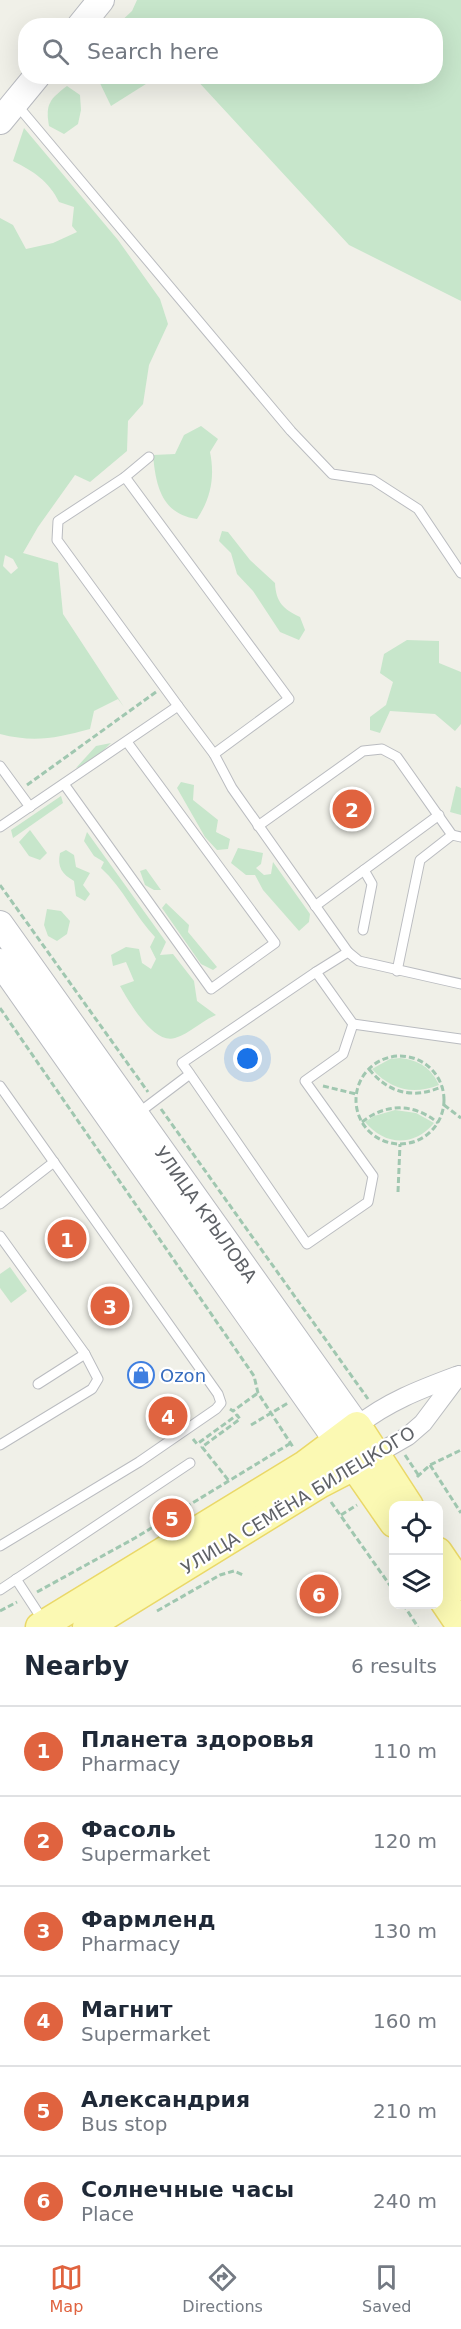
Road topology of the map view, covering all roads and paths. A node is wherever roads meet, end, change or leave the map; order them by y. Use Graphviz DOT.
graph roads {
  1 [pos="101,0"];
  2 [pos="86,18"];
  3 [pos="31,84"];
  4 [pos="8,112"];
  5 [pos="149,457"];
  6 [pos="125,477"];
  7 [pos="461,573"];
  8 [pos="164,687"];
  9 [pos="178,706"];
  10 [pos="127,742"];
  11 [pos="214,754"];
  12 [pos="0,766"];
  13 [pos="64,784"];
  14 [pos="19,791"];
  15 [pos="30,807"];
  16 [pos="439,815"];
  17 [pos="258,826"];
  18 [pos="0,827"];
  19 [pos="457,836"];
  20 [pos="364,870"];
  21 [pos="0,885"];
  22 [pos="315,906"];
  23 [pos="0,924"];
  24 [pos="363,930"];
  25 [pos="348,952"];
  26 [pos="0,962"];
  27 [pos="397,971"];
  28 [pos="316,972"];
  29 [pos="461,984"];
  30 [pos="0,1008"];
  31 [pos="353,1024"];
  32 [pos="461,1039"];
  33 [pos="369,1069"];
  34 [pos="190,1074"];
  35 [pos="305,1081"];
  36 [pos="0,1086"];
  37 [pos="443,1086"];
  38 [pos="356,1094"];
  39 [pos="444,1105"];
  40 [pos="145,1108"];
  41 [pos="461,1118"];
  42 [pos="362,1122"];
  43 [pos="438,1123"];
  44 [pos="400,1144"];
  45 [pos="54,1162"];
  46 [pos="398,1192"];
  47 [pos="0,1204"];
  48 [pos="0,1236"];
  49 [pos="85,1354"];
  50 [pos="460,1374"];
  51 [pos="38,1384"];
  52 [pos="233,1410"];
  53 [pos="357,1426"];
  54 [pos="291,1443"];
  55 [pos="197,1444"];
  56 [pos="0,1445"];
  57 [pos="376,1455"];
  58 [pos="190,1463"];
  59 [pos="430,1465"];
  60 [pos="419,1476"];
  61 [pos="229,1481"];
  62 [pos="406,1501"];
  63 [pos="389,1507"];
  64 [pos="461,1513"];
  65 [pos="0,1546"];
  66 [pos="440,1555"];
  67 [pos="243,1575"];
  68 [pos="16,1579"];
  69 [pos="461,1586"];
  70 [pos="0,1590"];
  71 [pos="28,1597"];
  72 [pos="443,1599"];
  73 [pos="406,1609"];
  74 [pos="0,1611"];
  75 [pos="149,1616"];
  76 [pos="42,1625"];
  77 [pos="94,1625"];
  78 [pos="461,1626"];
  79 [pos="418,1627"];
  1 -- 2 [label="main road"];
  3 -- 4 [label="main road"];
  4 -- 7 [label="lane"];
  5 -- 6 [label="lane"];
  6 -- 8 [label="lane"];
  6 -- 11 [label="lane"];
  8 -- 9 [label="lane"];
  8 -- 14 [label="path"];
  9 -- 10 [label="lane"];
  9 -- 11 [label="lane"];
  10 -- 13 [label="lane"];
  10 -- 13 [label="lane"];
  11 -- 17 [label="lane"];
  12 -- 14 [label="lane"];
  13 -- 15 [label="lane"];
  14 -- 15 [label="lane"];
  15 -- 18 [label="lane"];
  16 -- 17 [label="lane"];
  16 -- 19 [label="lane"];
  16 -- 20 [label="lane"];
  17 -- 22 [label="lane"];
  19 -- 27 [label="lane"];
  20 -- 22 [label="lane"];
  20 -- 24 [label="lane"];
  21 -- 40 [label="path"];
  22 -- 25 [label="lane"];
  23 -- 40 [label="main road, УЛИЦА КРЫЛОВА"];
  25 -- 27 [label="lane"];
  25 -- 28 [label="lane"];
  26 -- 53 [label="main road, УЛИЦА КРЫЛОВА"];
  27 -- 29 [label="lane"];
  28 -- 31 [label="lane"];
  28 -- 34 [label="lane"];
  30 -- 52 [label="path"];
  31 -- 32 [label="lane"];
  31 -- 35 [label="lane"];
  33 -- 37 [label="path"];
  33 -- 37 [label="path"];
  33 -- 38 [label="path"];
  34 -- 35 [label="lane"];
  34 -- 40 [label="lane"];
  35 -- 38 [label="path"];
  36 -- 45 [label="lane"];
  37 -- 39 [label="path"];
  38 -- 42 [label="path"];
  39 -- 41 [label="path"];
  39 -- 43 [label="path"];
  40 -- 53 [label="main road, УЛИЦА КРЫЛОВА"];
  40 -- 53 [label="path"];
  42 -- 43 [label="path"];
  42 -- 44 [label="path"];
  43 -- 44 [label="path"];
  44 -- 46 [label="path"];
  45 -- 47 [label="lane"];
  45 -- 65 [label="lane"];
  48 -- 49 [label="lane"];
  49 -- 51 [label="lane"];
  49 -- 56 [label="lane"];
  50 -- 53 [label="street"];
  50 -- 57 [label="street, УЛИЦА СЕМЁНА БИЛЕЦКОГО"];
  53 -- 57 [label="main road, УЛИЦА КРЫЛОВА"];
  53 -- 76 [label="main road, УЛИЦА СЕМЁНА БИЛЕЦКОГО"];
  54 -- 61 [label="path"];
  55 -- 61 [label="path"];
  57 -- 60 [label="path"];
  57 -- 62 [label="main road, УЛИЦА КРЫЛОВА"];
  57 -- 63 [label="main road, УЛИЦА КРЫЛОВА"];
  57 -- 77 [label="main road, УЛИЦА СЕМЁНА БИЛЕЦКОГО"];
  58 -- 68 [label="lane"];
  59 -- 64 [label="path"];
  61 -- 71 [label="path"];
  66 -- 69 [label="main road"];
  67 -- 75 [label="path"];
  68 -- 70 [label="lane"];
  68 -- 71 [label="lane"];
  71 -- 74 [label="path"];
  71 -- 76 [label="lane"];
  72 -- 78 [label="main road"];
  73 -- 79 [label="path"];
}
